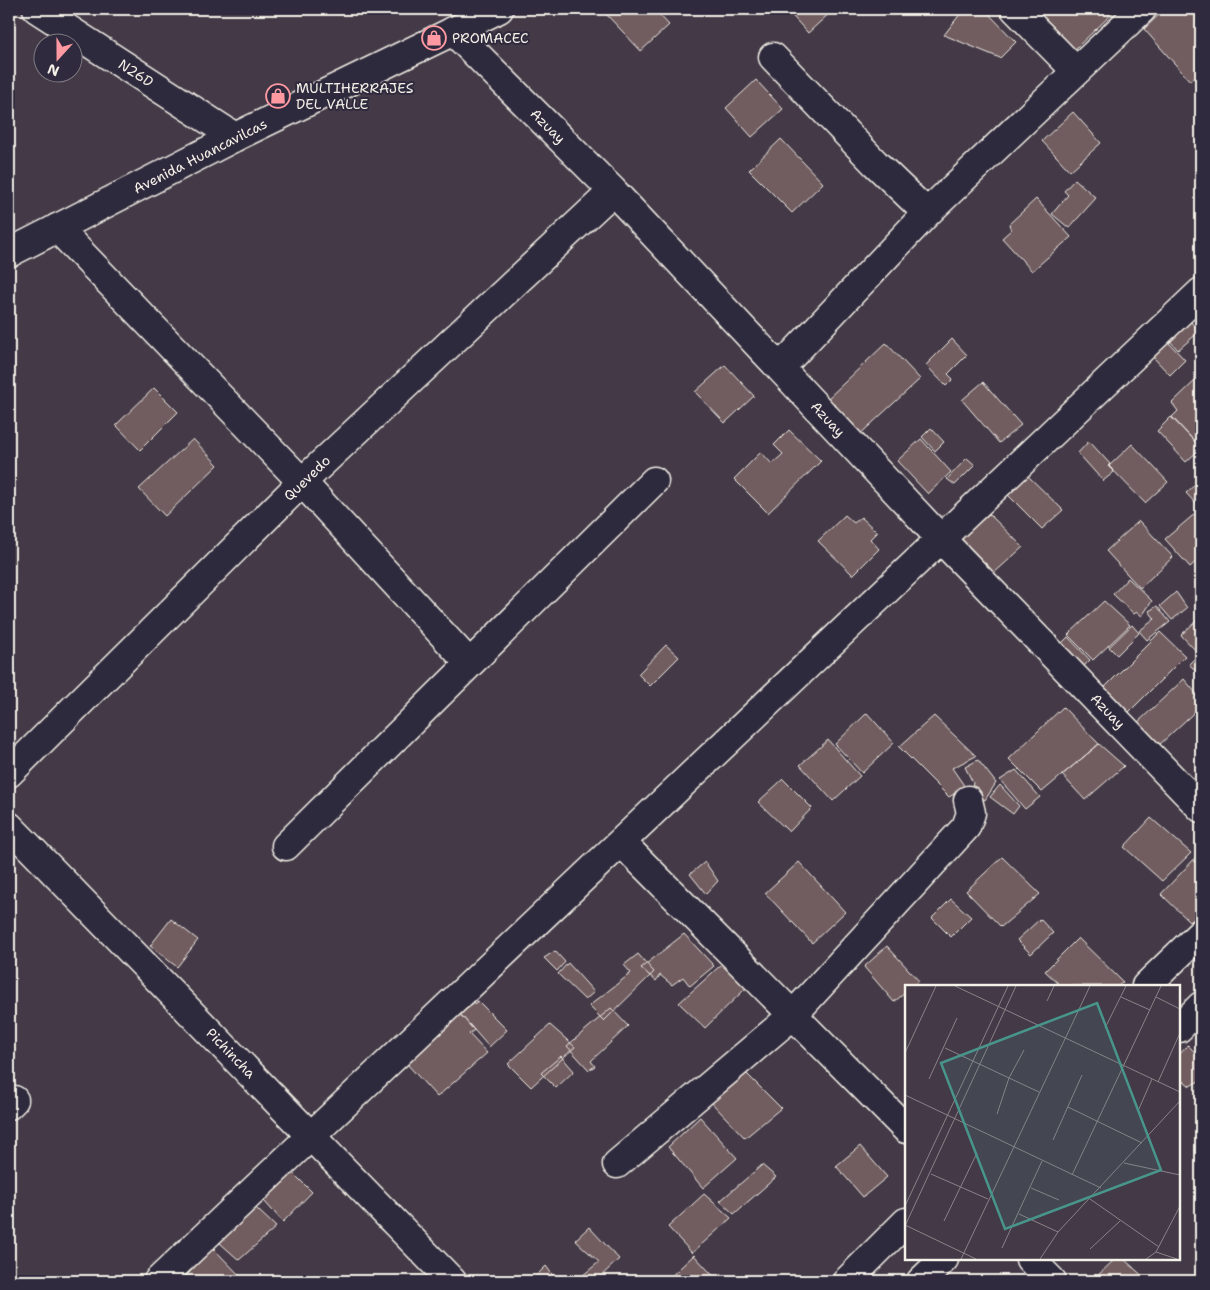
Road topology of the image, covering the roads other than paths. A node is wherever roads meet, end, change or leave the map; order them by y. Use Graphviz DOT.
graph roads {
  1 [pos="37,9"];
  2 [pos="499,9"];
  3 [pos="1015,9"];
  4 [pos="1142,9"];
  5 [pos="453,31"];
  6 [pos="773,57"];
  7 [pos="1076,71"];
  8 [pos="235,137"];
  9 [pos="613,191"];
  10 [pos="927,213"];
  11 [pos="57,228"];
  12 [pos="9,252"];
  13 [pos="1201,292"];
  14 [pos="780,368"];
  15 [pos="654,481"];
  16 [pos="302,482"];
  17 [pos="940,538"];
  18 [pos="469,663"];
  19 [pos="9,774"];
  20 [pos="968,800"];
  21 [pos="1201,808"];
  22 [pos="9,826"];
  23 [pos="621,842"];
  24 [pos="286,846"];
  25 [pos="1201,933"];
  26 [pos="1147,985"];
  27 [pos="1201,1006"];
  28 [pos="792,1016"];
  29 [pos="1180,1027"];
  30 [pos="905,1128"];
  31 [pos="313,1136"];
  32 [pos="616,1164"];
  33 [pos="905,1223"];
  34 [pos="943,1260"];
  35 [pos="1031,1260"];
  36 [pos="158,1281"];
  37 [pos="452,1281"];
  38 [pos="847,1281"];
  39 [pos="921,1281"];
  40 [pos="1052,1281"];
  1 -- 8 [label="street, N26D"];
  2 -- 5 [label="street, Avenida Huancavilcas"];
  3 -- 7 [label="street"];
  4 -- 7 [label="street"];
  5 -- 8 [label="street, Avenida Huancavilcas"];
  5 -- 9 [label="street, Azuay"];
  6 -- 10 [label="street"];
  7 -- 10 [label="street"];
  8 -- 11 [label="street, Avenida Huancavilcas"];
  9 -- 14 [label="street, Azuay"];
  9 -- 16 [label="street, Quevedo"];
  10 -- 14 [label="street"];
  11 -- 12 [label="street, Avenida Huancavilcas"];
  11 -- 16 [label="street"];
  13 -- 17 [label="street"];
  14 -- 17 [label="street, Azuay"];
  15 -- 18 [label="street"];
  16 -- 18 [label="street"];
  16 -- 19 [label="street, Quevedo"];
  17 -- 21 [label="street, Azuay"];
  17 -- 23 [label="street"];
  18 -- 24 [label="street"];
  20 -- 28 [label="street"];
  22 -- 31 [label="street, Pichincha"];
  23 -- 28 [label="street"];
  23 -- 31 [label="street"];
  25 -- 26 [label="street"];
  27 -- 29 [label="street"];
  28 -- 30 [label="street"];
  28 -- 32 [label="street"];
  31 -- 36 [label="street"];
  31 -- 37 [label="street, Pichincha"];
  33 -- 38 [label="street"];
  34 -- 39 [label="street"];
  35 -- 40 [label="street"];
}
